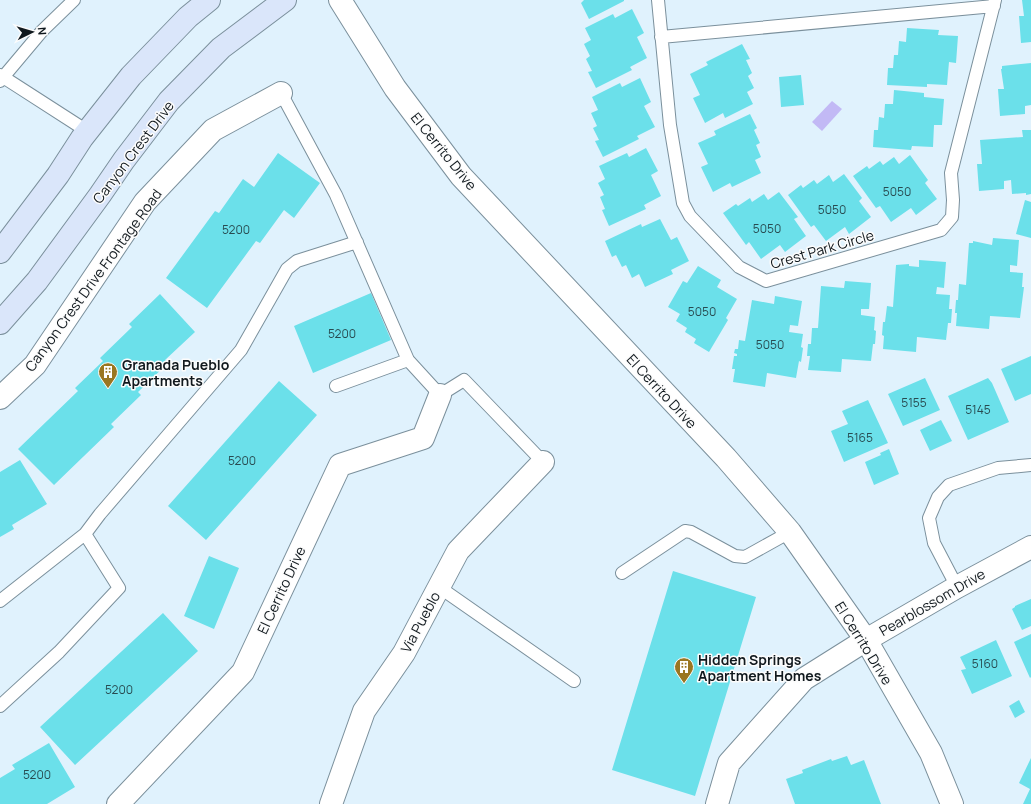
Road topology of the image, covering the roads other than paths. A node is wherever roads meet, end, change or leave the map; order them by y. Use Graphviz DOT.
graph roads {
  1 [pos="74,0"];
  2 [pos="209,0"];
  3 [pos="285,0"];
  4 [pos="340,0"];
  5 [pos="658,0"];
  6 [pos="995,3"];
  7 [pos="661,37"];
  8 [pos="1,78"];
  9 [pos="281,93"];
  10 [pos="87,131"];
  11 [pos="357,242"];
  12 [pos="0,252"];
  13 [pos="0,323"];
  14 [pos="408,360"];
  15 [pos="336,386"];
  16 [pos="440,395"];
  17 [pos="0,398"];
  18 [pos="542,462"];
  19 [pos="1031,465"];
  20 [pos="790,532"];
  21 [pos="85,534"];
  22 [pos="1031,547"];
  23 [pos="622,573"];
  24 [pos="957,586"];
  25 [pos="439,587"];
  26 [pos="0,601"];
  27 [pos="866,640"];
  28 [pos="574,681"];
  29 [pos="0,706"];
  30 [pos="118,804"];
  31 [pos="331,804"];
  32 [pos="717,804"];
  33 [pos="952,804"];
  1 -- 8 [label="lane"];
  2 -- 10 [label="main road"];
  3 -- 13 [label="main road, Canyon Crest Drive"];
  4 -- 20 [label="street, El Cerrito Drive"];
  5 -- 7 [label="lane, Crest Park Circle"];
  6 -- 7 [label="lane"];
  6 -- 7 [label="lane, Crest Park Circle"];
  8 -- 10 [label="lane"];
  9 -- 11 [label="lane"];
  9 -- 17 [label="street, Canyon Crest Drive Frontage Road"];
  10 -- 12 [label="main road"];
  11 -- 14 [label="lane"];
  11 -- 21 [label="lane"];
  14 -- 15 [label="lane"];
  14 -- 16 [label="lane"];
  16 -- 18 [label="lane"];
  16 -- 30 [label="street, El Cerrito Drive"];
  18 -- 25 [label="street, Via Pueblo"];
  19 -- 24 [label="lane"];
  20 -- 23 [label="lane"];
  20 -- 27 [label="street, El Cerrito Drive"];
  21 -- 26 [label="lane"];
  21 -- 29 [label="lane"];
  22 -- 24 [label="street, Pearblossom Drive"];
  24 -- 27 [label="street, Pearblossom Drive"];
  25 -- 28 [label="lane"];
  25 -- 31 [label="street, Via Pueblo"];
  27 -- 32 [label="street, Pearblossom Drive"];
  27 -- 33 [label="street, El Cerrito Drive"];
}
